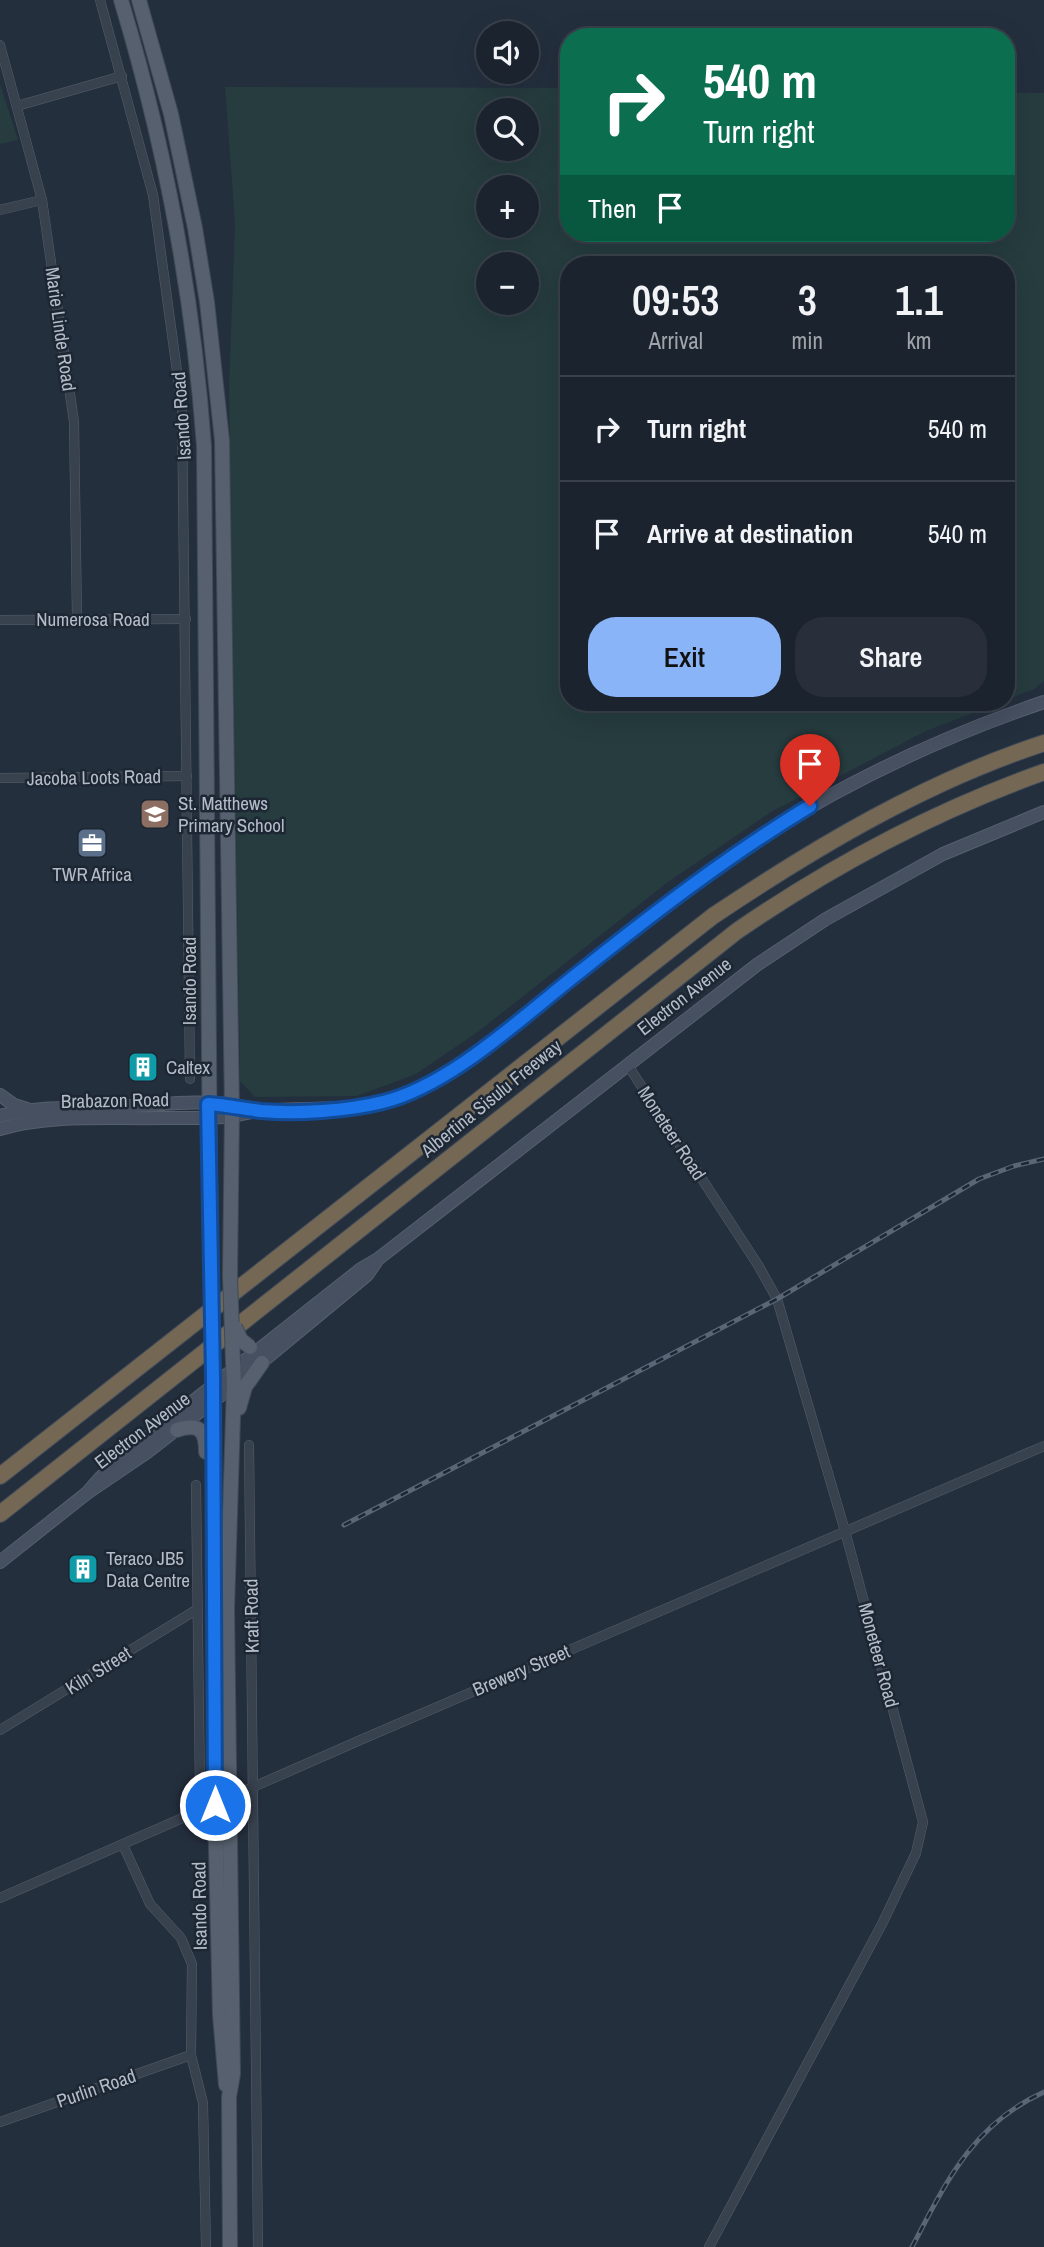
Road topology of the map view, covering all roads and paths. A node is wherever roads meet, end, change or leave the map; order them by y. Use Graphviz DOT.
graph roads {
  1 [pos="100,0"];
  2 [pos="121,0"];
  3 [pos="139,0"];
  4 [pos="0,45"];
  5 [pos="122,76"];
  6 [pos="17,106"];
  7 [pos="42,200"];
  8 [pos="0,210"];
  9 [pos="77,618"];
  10 [pos="186,619"];
  11 [pos="0,620"];
  12 [pos="1044,702"];
  13 [pos="1044,743"];
  14 [pos="1044,772"];
  15 [pos="187,776"];
  16 [pos="0,778"];
  17 [pos="1044,812"];
  18 [pos="627,1064"];
  19 [pos="190,1079"];
  20 [pos="0,1095"];
  21 [pos="30,1109"];
  22 [pos="208,1110"];
  23 [pos="232,1110"];
  24 [pos="0,1116"];
  25 [pos="0,1129"];
  26 [pos="232,1319"];
  27 [pos="256,1354"];
  28 [pos="233,1366"];
  29 [pos="234,1385"];
  30 [pos="213,1388"];
  31 [pos="177,1430"];
  32 [pos="233,1433"];
  33 [pos="249,1445"];
  34 [pos="1044,1446"];
  35 [pos="0,1476"];
  36 [pos="212,1476"];
  37 [pos="195,1485"];
  38 [pos="87,1493"];
  39 [pos="0,1514"];
  40 [pos="845,1531"];
  41 [pos="0,1562"];
  42 [pos="196,1610"];
  43 [pos="0,1730"];
  44 [pos="253,1787"];
  45 [pos="230,1798"];
  46 [pos="215,1805"];
  47 [pos="198,1812"];
  48 [pos="123,1846"];
  49 [pos="0,1898"];
  50 [pos="191,2055"];
  51 [pos="229,2097"];
  52 [pos="0,2122"];
  53 [pos="206,2247"];
  54 [pos="230,2247"];
  55 [pos="258,2247"];
  56 [pos="709,2247"];
  1 -- 5 [label="street, Isando Road"];
  2 -- 22 [label="main road, Isando Road"];
  3 -- 23 [label="main road, Isando Road"];
  4 -- 6 [label="street, Marie Linde Road"];
  5 -- 6 [label="street"];
  5 -- 10 [label="street, Isando Road"];
  6 -- 7 [label="street, Marie Linde Road"];
  7 -- 8 [label="street"];
  7 -- 9 [label="street, Marie Linde Road"];
  9 -- 10 [label="street, Numerosa Road"];
  9 -- 11 [label="street, Numerosa Road"];
  10 -- 15 [label="street, Isando Road"];
  12 -- 23 [label="main road, Brabazon Road"];
  13 -- 35 [label="highway, Albertina Sisulu Freeway"];
  14 -- 39 [label="highway, Albertina Sisulu Freeway"];
  15 -- 16 [label="street, Jacoba Loots Road"];
  15 -- 19 [label="street, Isando Road"];
  17 -- 18 [label="main road, Electron Avenue"];
  18 -- 27 [label="main road, Electron Avenue"];
  18 -- 40 [label="street, Moneteer Road"];
  20 -- 21 [label="main road"];
  21 -- 22 [label="main road, Brabazon Road"];
  21 -- 24 [label="main road, Brabazon Road"];
  22 -- 23 [label="main road, Brabazon Road"];
  22 -- 25 [label="main road, Brabazon Road"];
  22 -- 30 [label="main road, Isando Road, bridge"];
  23 -- 26 [label="main road, Isando Road, bridge"];
  26 -- 27 [label="main road, bridge"];
  26 -- 28 [label="main road, Isando Road, bridge"];
  27 -- 28 [label="main road, Electron Avenue"];
  27 -- 29 [label="main road, Electron Avenue"];
  27 -- 32 [label="main road"];
  28 -- 29 [label="main road, Isando Road"];
  28 -- 30 [label="main road, Electron Avenue"];
  29 -- 30 [label="main road, Electron Avenue"];
  29 -- 32 [label="main road, Isando Road"];
  30 -- 31 [label="main road, Electron Avenue"];
  30 -- 36 [label="main road, Isando Road"];
  30 -- 38 [label="main road, Electron Avenue"];
  31 -- 36 [label="main road"];
  31 -- 38 [label="main road, Electron Avenue"];
  32 -- 45 [label="main road, Isando Road"];
  33 -- 44 [label="street, Kraft Road"];
  34 -- 40 [label="street, Brewery Street"];
  36 -- 46 [label="main road, Isando Road"];
  37 -- 42 [label="street"];
  38 -- 41 [label="main road, Electron Avenue"];
  40 -- 44 [label="street, Brewery Street"];
  40 -- 56 [label="street, Moneteer Road"];
  42 -- 43 [label="street, Kiln Street"];
  42 -- 47 [label="street"];
  44 -- 45 [label="street, Brewery Street"];
  44 -- 55 [label="street"];
  45 -- 46 [label="street, Brewery Street"];
  45 -- 51 [label="main road, Isando Road"];
  46 -- 47 [label="street, Brewery Street"];
  46 -- 51 [label="main road, Isando Road"];
  47 -- 48 [label="street, Brewery Street"];
  48 -- 49 [label="street, Brewery Street"];
  48 -- 50 [label="street"];
  50 -- 52 [label="street, Purlin Road"];
  50 -- 53 [label="street"];
  51 -- 54 [label="main road, Isando Road"];
}
